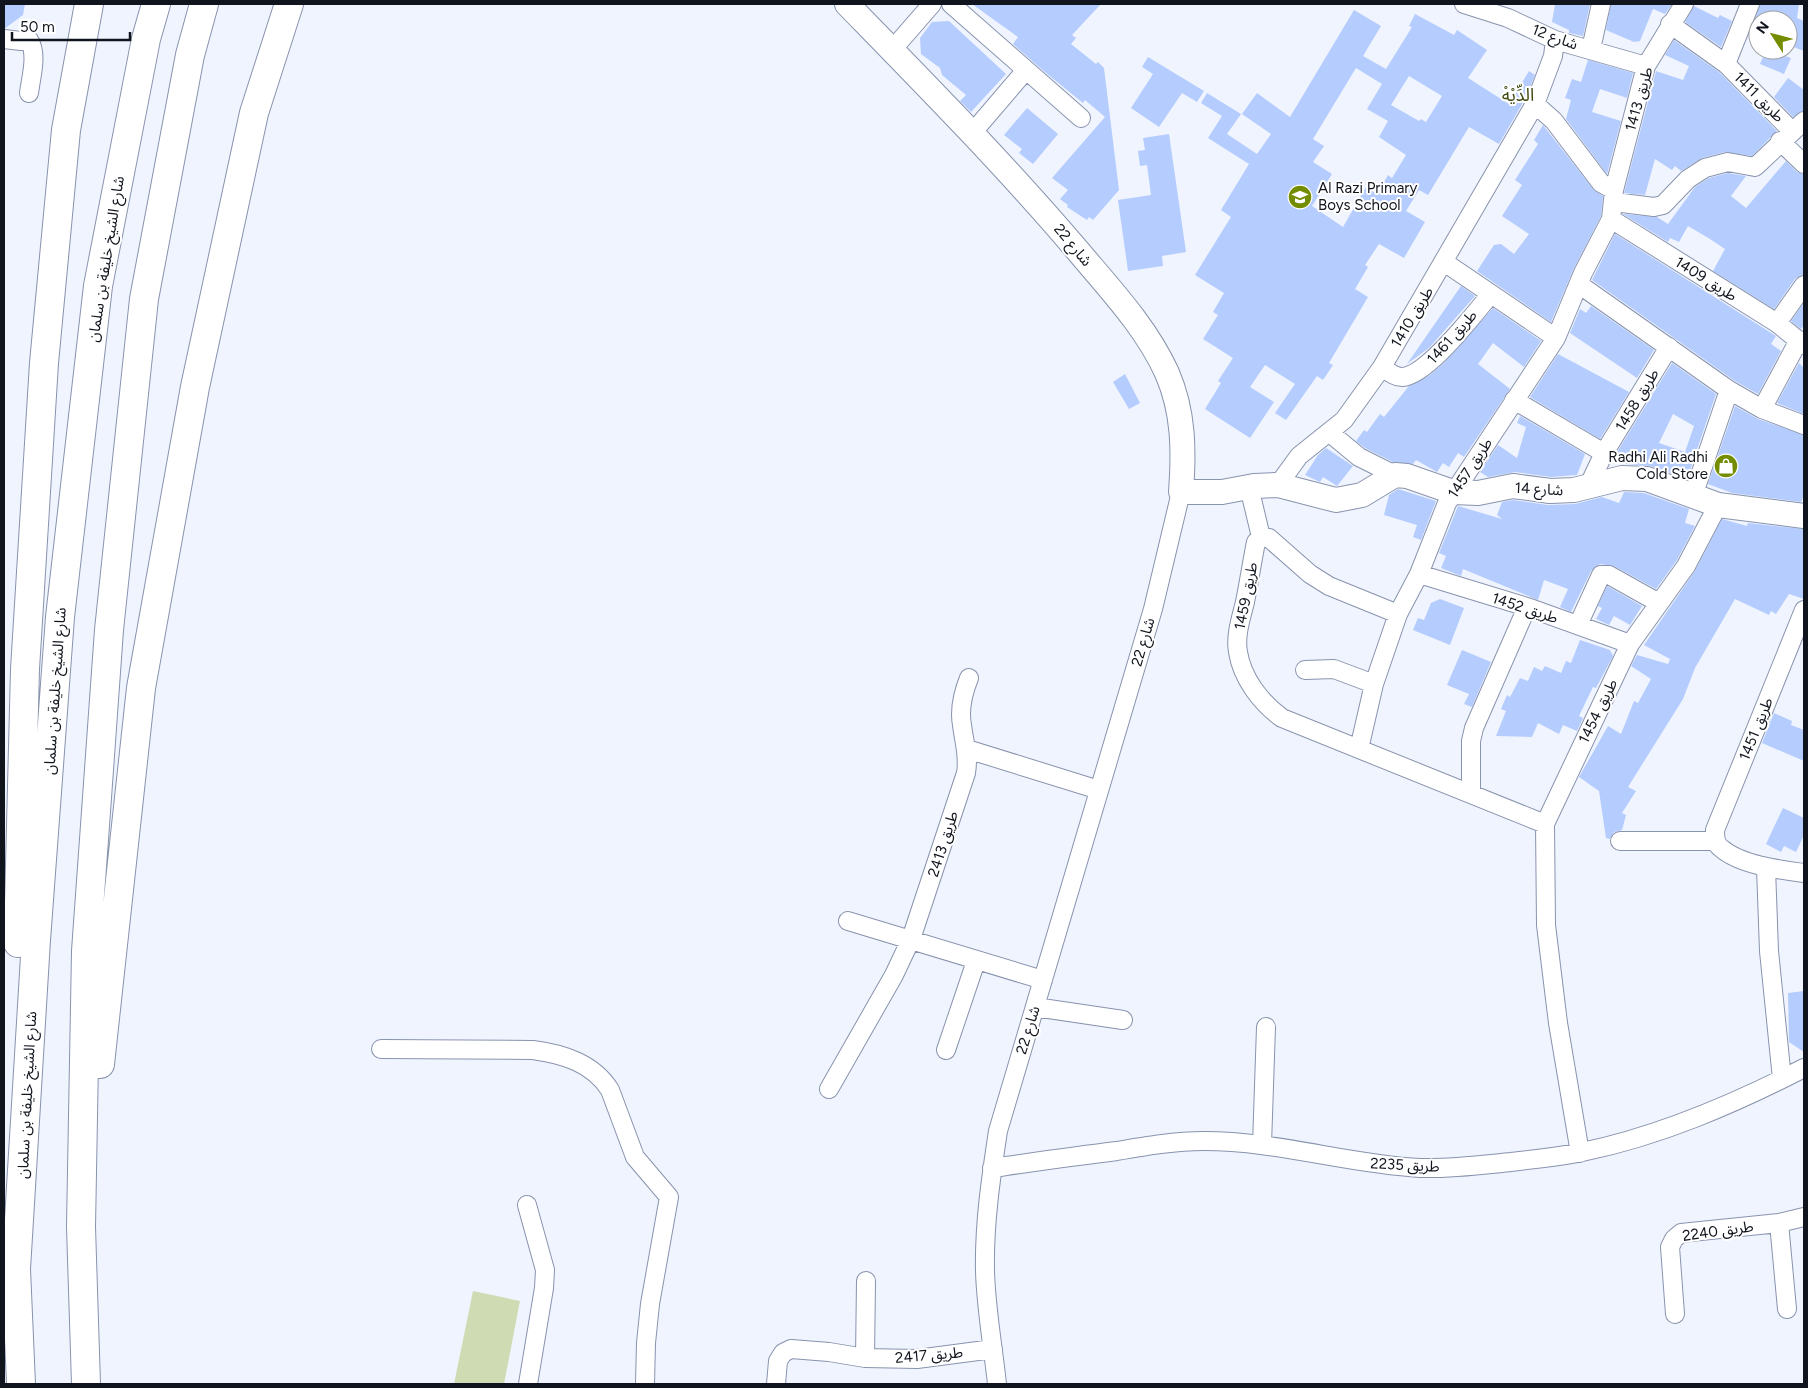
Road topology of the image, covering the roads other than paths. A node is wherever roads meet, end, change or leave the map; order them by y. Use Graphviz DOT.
graph roads {
  1 [pos="89,4"];
  2 [pos="156,4"];
  3 [pos="204,4"];
  4 [pos="289,4"];
  5 [pos="847,4"];
  6 [pos="932,4"];
  7 [pos="951,4"];
  8 [pos="1464,4"];
  9 [pos="1601,4"];
  10 [pos="1684,4"];
  11 [pos="1750,4"];
  12 [pos="1490,8"];
  13 [pos="1509,11"];
  14 [pos="1670,24"];
  15 [pos="4,39"];
  16 [pos="1555,40"];
  17 [pos="1591,49"];
  18 [pos="892,50"];
  19 [pos="1726,64"];
  20 [pos="1646,66"];
  21 [pos="1026,70"];
  22 [pos="29,93"];
  23 [pos="1535,104"];
  24 [pos="1080,118"];
  25 [pos="1792,131"];
  26 [pos="973,132"];
  27 [pos="1804,164"];
  28 [pos="1613,203"];
  29 [pos="1444,262"];
  30 [pos="1580,285"];
  31 [pos="1804,285"];
  32 [pos="1491,294"];
  33 [pos="1777,322"];
  34 [pos="1556,338"];
  35 [pos="1802,343"];
  36 [pos="1669,347"];
  37 [pos="1382,367"];
  38 [pos="1729,390"];
  39 [pos="1514,400"];
  40 [pos="1762,409"];
  41 [pos="1804,425"];
  42 [pos="1330,433"];
  43 [pos="1604,453"];
  44 [pos="1394,475"];
  45 [pos="1278,485"];
  46 [pos="1249,487"];
  47 [pos="1588,488"];
  48 [pos="1181,492"];
  49 [pos="1452,492"];
  50 [pos="1693,496"];
  51 [pos="1718,505"];
  52 [pos="1804,516"];
  53 [pos="1261,537"];
  54 [pos="1419,574"];
  55 [pos="1659,603"];
  56 [pos="1526,607"];
  57 [pos="1804,610"];
  58 [pos="1398,614"];
  59 [pos="1578,626"];
  60 [pos="1630,644"];
  61 [pos="1305,670"];
  62 [pos="968,678"];
  63 [pos="1374,684"];
  64 [pos="967,749"];
  65 [pos="1359,749"];
  66 [pos="1099,790"];
  67 [pos="1471,794"];
  68 [pos="1545,824"];
  69 [pos="1620,841"];
  70 [pos="1718,844"];
  71 [pos="1766,868"];
  72 [pos="1804,873"];
  73 [pos="848,922"];
  74 [pos="911,939"];
  75 [pos="976,961"];
  76 [pos="1043,980"];
  77 [pos="1035,1008"];
  78 [pos="1123,1020"];
  79 [pos="1266,1027"];
  80 [pos="381,1049"];
  81 [pos="946,1050"];
  82 [pos="1804,1068"];
  83 [pos="1782,1079"];
  84 [pos="829,1089"];
  85 [pos="1262,1145"];
  86 [pos="1580,1153"];
  87 [pos="992,1168"];
  88 [pos="527,1205"];
  89 [pos="1804,1217"];
  90 [pos="1779,1223"];
  91 [pos="81,1227"];
  92 [pos="16,1269"];
  93 [pos="866,1281"];
  94 [pos="1786,1309"];
  95 [pos="1675,1314"];
  96 [pos="993,1349"];
  97 [pos="865,1358"];
  98 [pos="21,1384"];
  99 [pos="86,1384"];
  100 [pos="528,1384"];
  101 [pos="645,1384"];
  102 [pos="776,1384"];
  103 [pos="997,1384"];
  1 -- 92 [label="highway"];
  2 -- 92 [label="highway, شارع الشيخ خليفة بن سلمان"];
  3 -- 91 [label="highway"];
  4 -- 91 [label="highway"];
  5 -- 18 [label="street, شارع 22"];
  6 -- 18 [label="street"];
  7 -- 21 [label="street"];
  8 -- 12 [label="street, شارع 12"];
  9 -- 17 [label="street"];
  10 -- 14 [label="street, طريق 1413"];
  11 -- 19 [label="street, طريق 1411"];
  12 -- 13 [label="street, شارع 12"];
  13 -- 16 [label="street, شارع 12"];
  14 -- 19 [label="street, طريق 1411"];
  14 -- 20 [label="street, طريق 1413"];
  15 -- 22 [label="street"];
  16 -- 17 [label="street, شارع 12"];
  16 -- 23 [label="street, طريق 1410"];
  17 -- 20 [label="street, شارع 12"];
  18 -- 26 [label="street, شارع 22"];
  19 -- 25 [label="street, طريق 1411"];
  20 -- 28 [label="street, طريق 1413"];
  21 -- 24 [label="street"];
  21 -- 26 [label="street"];
  23 -- 28 [label="street, طريق 1409"];
  23 -- 29 [label="street, طريق 1410"];
  25 -- 27 [label="street, طريق 1411"];
  25 -- 28 [label="street"];
  26 -- 48 [label="street, شارع 22"];
  28 -- 30 [label="street, طريق 1457"];
  28 -- 33 [label="street, طريق 1409"];
  29 -- 32 [label="street"];
  29 -- 37 [label="street, طريق 1410"];
  30 -- 34 [label="street, طريق 1457"];
  30 -- 36 [label="street"];
  31 -- 33 [label="street"];
  32 -- 34 [label="street"];
  32 -- 37 [label="street, طريق 1461"];
  33 -- 35 [label="street, طريق 1409"];
  34 -- 39 [label="street, طريق 1457"];
  35 -- 40 [label="street, طريق 1409"];
  36 -- 38 [label="street"];
  36 -- 43 [label="street, طريق 1458"];
  37 -- 42 [label="street, طريق 1410"];
  38 -- 40 [label="street"];
  38 -- 50 [label="street"];
  39 -- 43 [label="street"];
  39 -- 49 [label="street, طريق 1457"];
  40 -- 41 [label="street"];
  42 -- 44 [label="street"];
  42 -- 45 [label="street, طريق 1410"];
  43 -- 47 [label="street, طريق 1458"];
  44 -- 45 [label="street"];
  44 -- 49 [label="street, شارع 14"];
  45 -- 46 [label="street"];
  46 -- 48 [label="street"];
  46 -- 53 [label="street"];
  47 -- 49 [label="street, شارع 14"];
  47 -- 50 [label="street, شارع 14"];
  48 -- 66 [label="street, شارع 22"];
  49 -- 54 [label="street, طريق 1457"];
  50 -- 51 [label="street, شارع 14"];
  51 -- 52 [label="street, شارع 14"];
  51 -- 55 [label="street, طريق 1454"];
  53 -- 58 [label="street"];
  53 -- 65 [label="street, طريق 1459"];
  54 -- 56 [label="street, طريق 1452"];
  54 -- 58 [label="street, طريق 1457"];
  55 -- 59 [label="street"];
  55 -- 60 [label="street, طريق 1454"];
  56 -- 59 [label="street, طريق 1452"];
  56 -- 67 [label="street"];
  57 -- 70 [label="street, طريق 1451"];
  58 -- 63 [label="street, طريق 1457"];
  59 -- 60 [label="street, طريق 1452"];
  60 -- 68 [label="street, طريق 1454"];
  61 -- 63 [label="street"];
  62 -- 64 [label="street, طريق 2413"];
  63 -- 65 [label="street, طريق 1457"];
  64 -- 66 [label="street"];
  64 -- 74 [label="street, طريق 2413"];
  65 -- 67 [label="street, طريق 1459"];
  66 -- 76 [label="street, شارع 22"];
  67 -- 68 [label="street, طريق 1459"];
  68 -- 86 [label="street"];
  69 -- 70 [label="street"];
  70 -- 71 [label="street"];
  71 -- 72 [label="street"];
  71 -- 83 [label="street"];
  73 -- 74 [label="street"];
  74 -- 75 [label="street"];
  74 -- 84 [label="street, طريق 2413"];
  75 -- 76 [label="street"];
  75 -- 81 [label="street"];
  76 -- 77 [label="street, شارع 22"];
  77 -- 78 [label="street"];
  77 -- 87 [label="street, شارع 22"];
  79 -- 85 [label="street"];
  80 -- 101 [label="street"];
  82 -- 83 [label="street, طريق 2235"];
  83 -- 86 [label="street, طريق 2235"];
  85 -- 86 [label="street, طريق 2235"];
  85 -- 87 [label="street, طريق 2235"];
  87 -- 96 [label="street, شارع 22"];
  88 -- 100 [label="street"];
  89 -- 90 [label="street, طريق 2240"];
  90 -- 94 [label="street"];
  90 -- 95 [label="street, طريق 2240"];
  91 -- 99 [label="highway"];
  92 -- 98 [label="highway, شارع الشيخ خليفة بن سلمان"];
  93 -- 97 [label="street"];
  96 -- 97 [label="street, طريق 2417"];
  96 -- 103 [label="street, شارع 22"];
  97 -- 102 [label="street, طريق 2417"];
}
